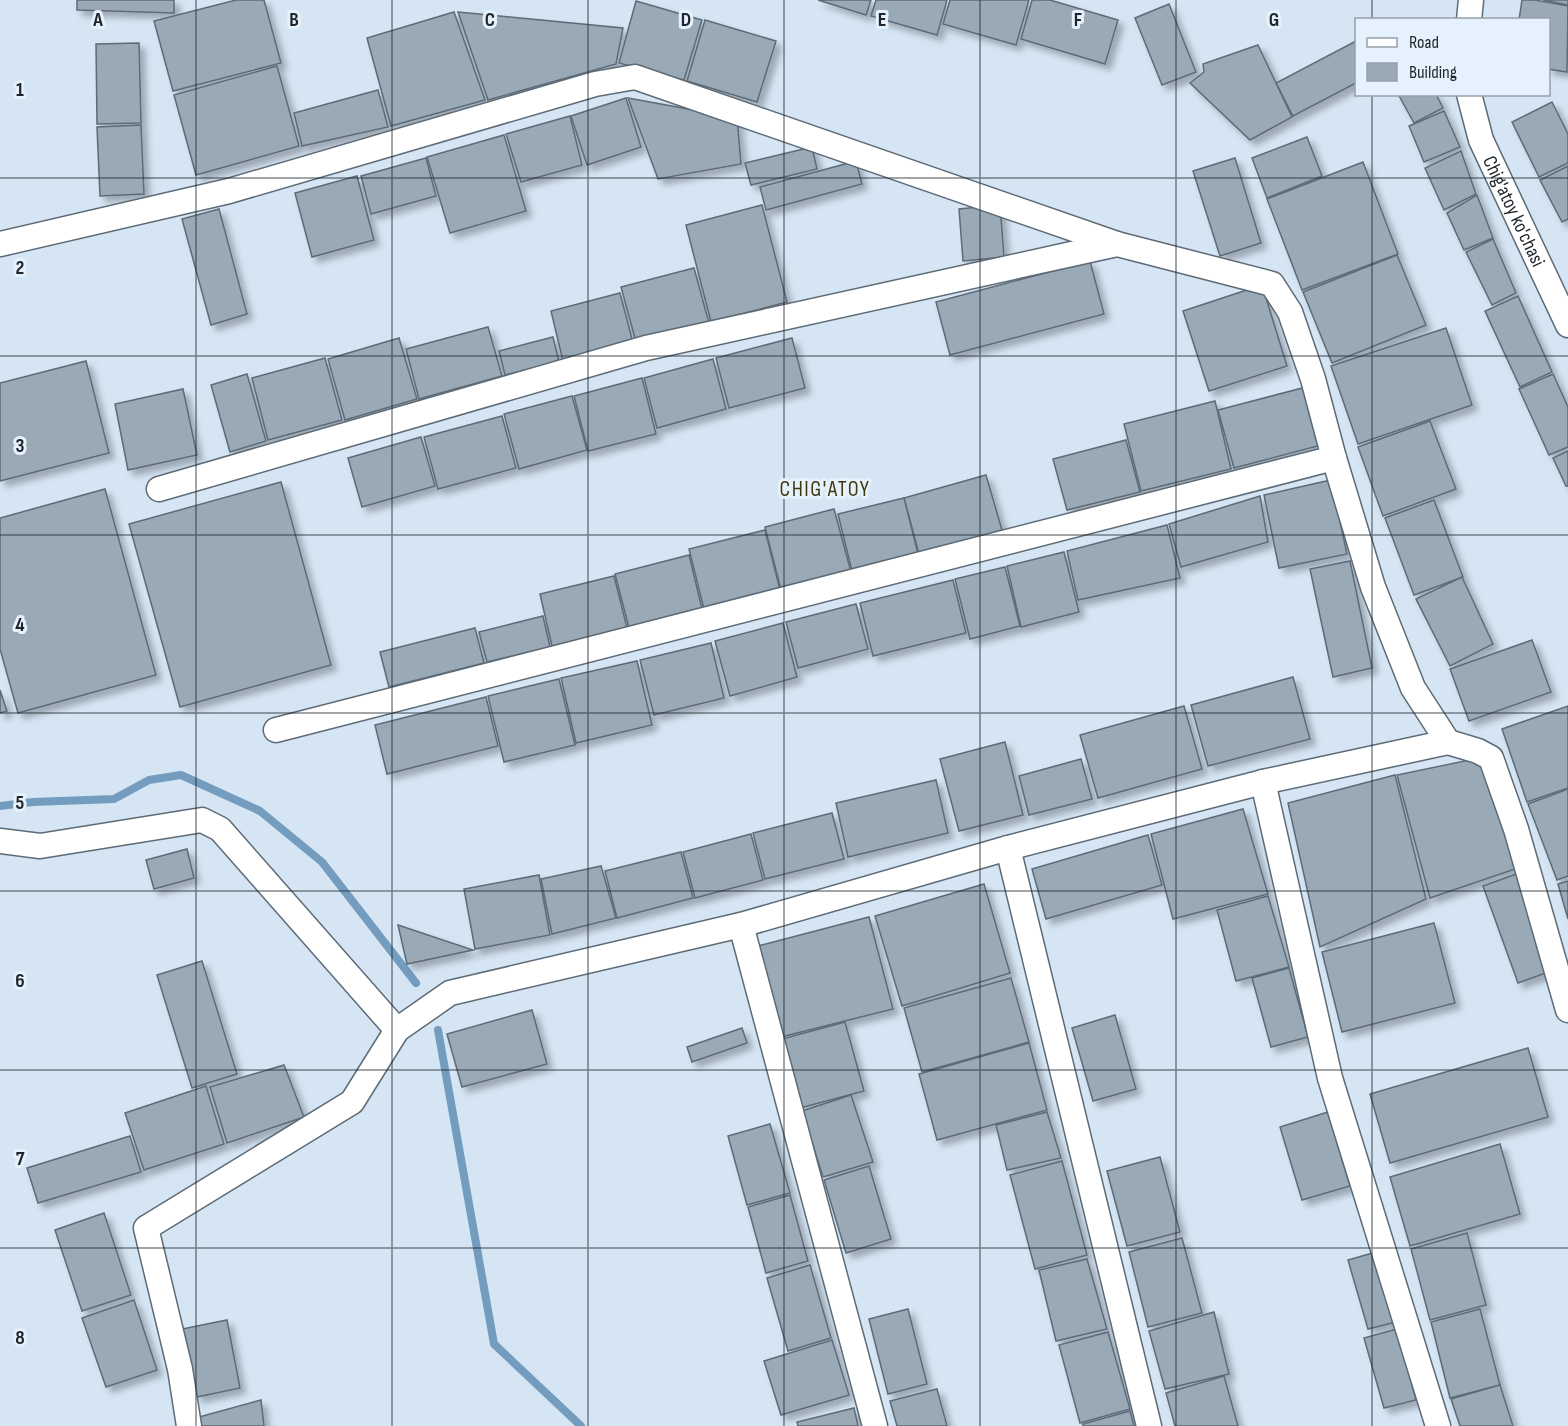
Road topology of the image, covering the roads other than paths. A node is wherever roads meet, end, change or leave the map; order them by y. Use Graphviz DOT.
graph roads {
  1 [pos="1471,0"];
  2 [pos="1469,18"];
  3 [pos="1470,96"];
  4 [pos="0,244"];
  5 [pos="1117,244"];
  6 [pos="1568,325"];
  7 [pos="1334,458"];
  8 [pos="159,489"];
  9 [pos="276,730"];
  10 [pos="1448,742"];
  11 [pos="1263,782"];
  12 [pos="0,841"];
  13 [pos="1008,848"];
  14 [pos="741,924"];
  15 [pos="1568,1010"];
  16 [pos="397,1030"];
  17 [pos="189,1426"];
  18 [pos="875,1426"];
  19 [pos="1149,1426"];
  20 [pos="1438,1426"];
  1 -- 2 [label="street"];
  3 -- 6 [label="street, Chig'atoy ko'chasi"];
  4 -- 5 [label="street"];
  5 -- 7 [label="street"];
  5 -- 8 [label="street"];
  7 -- 9 [label="street"];
  7 -- 10 [label="street"];
  10 -- 11 [label="street"];
  10 -- 15 [label="street"];
  11 -- 13 [label="street"];
  11 -- 20 [label="street"];
  12 -- 16 [label="street"];
  13 -- 14 [label="street"];
  13 -- 19 [label="street"];
  14 -- 16 [label="street"];
  14 -- 18 [label="street"];
  16 -- 17 [label="street"];
}
